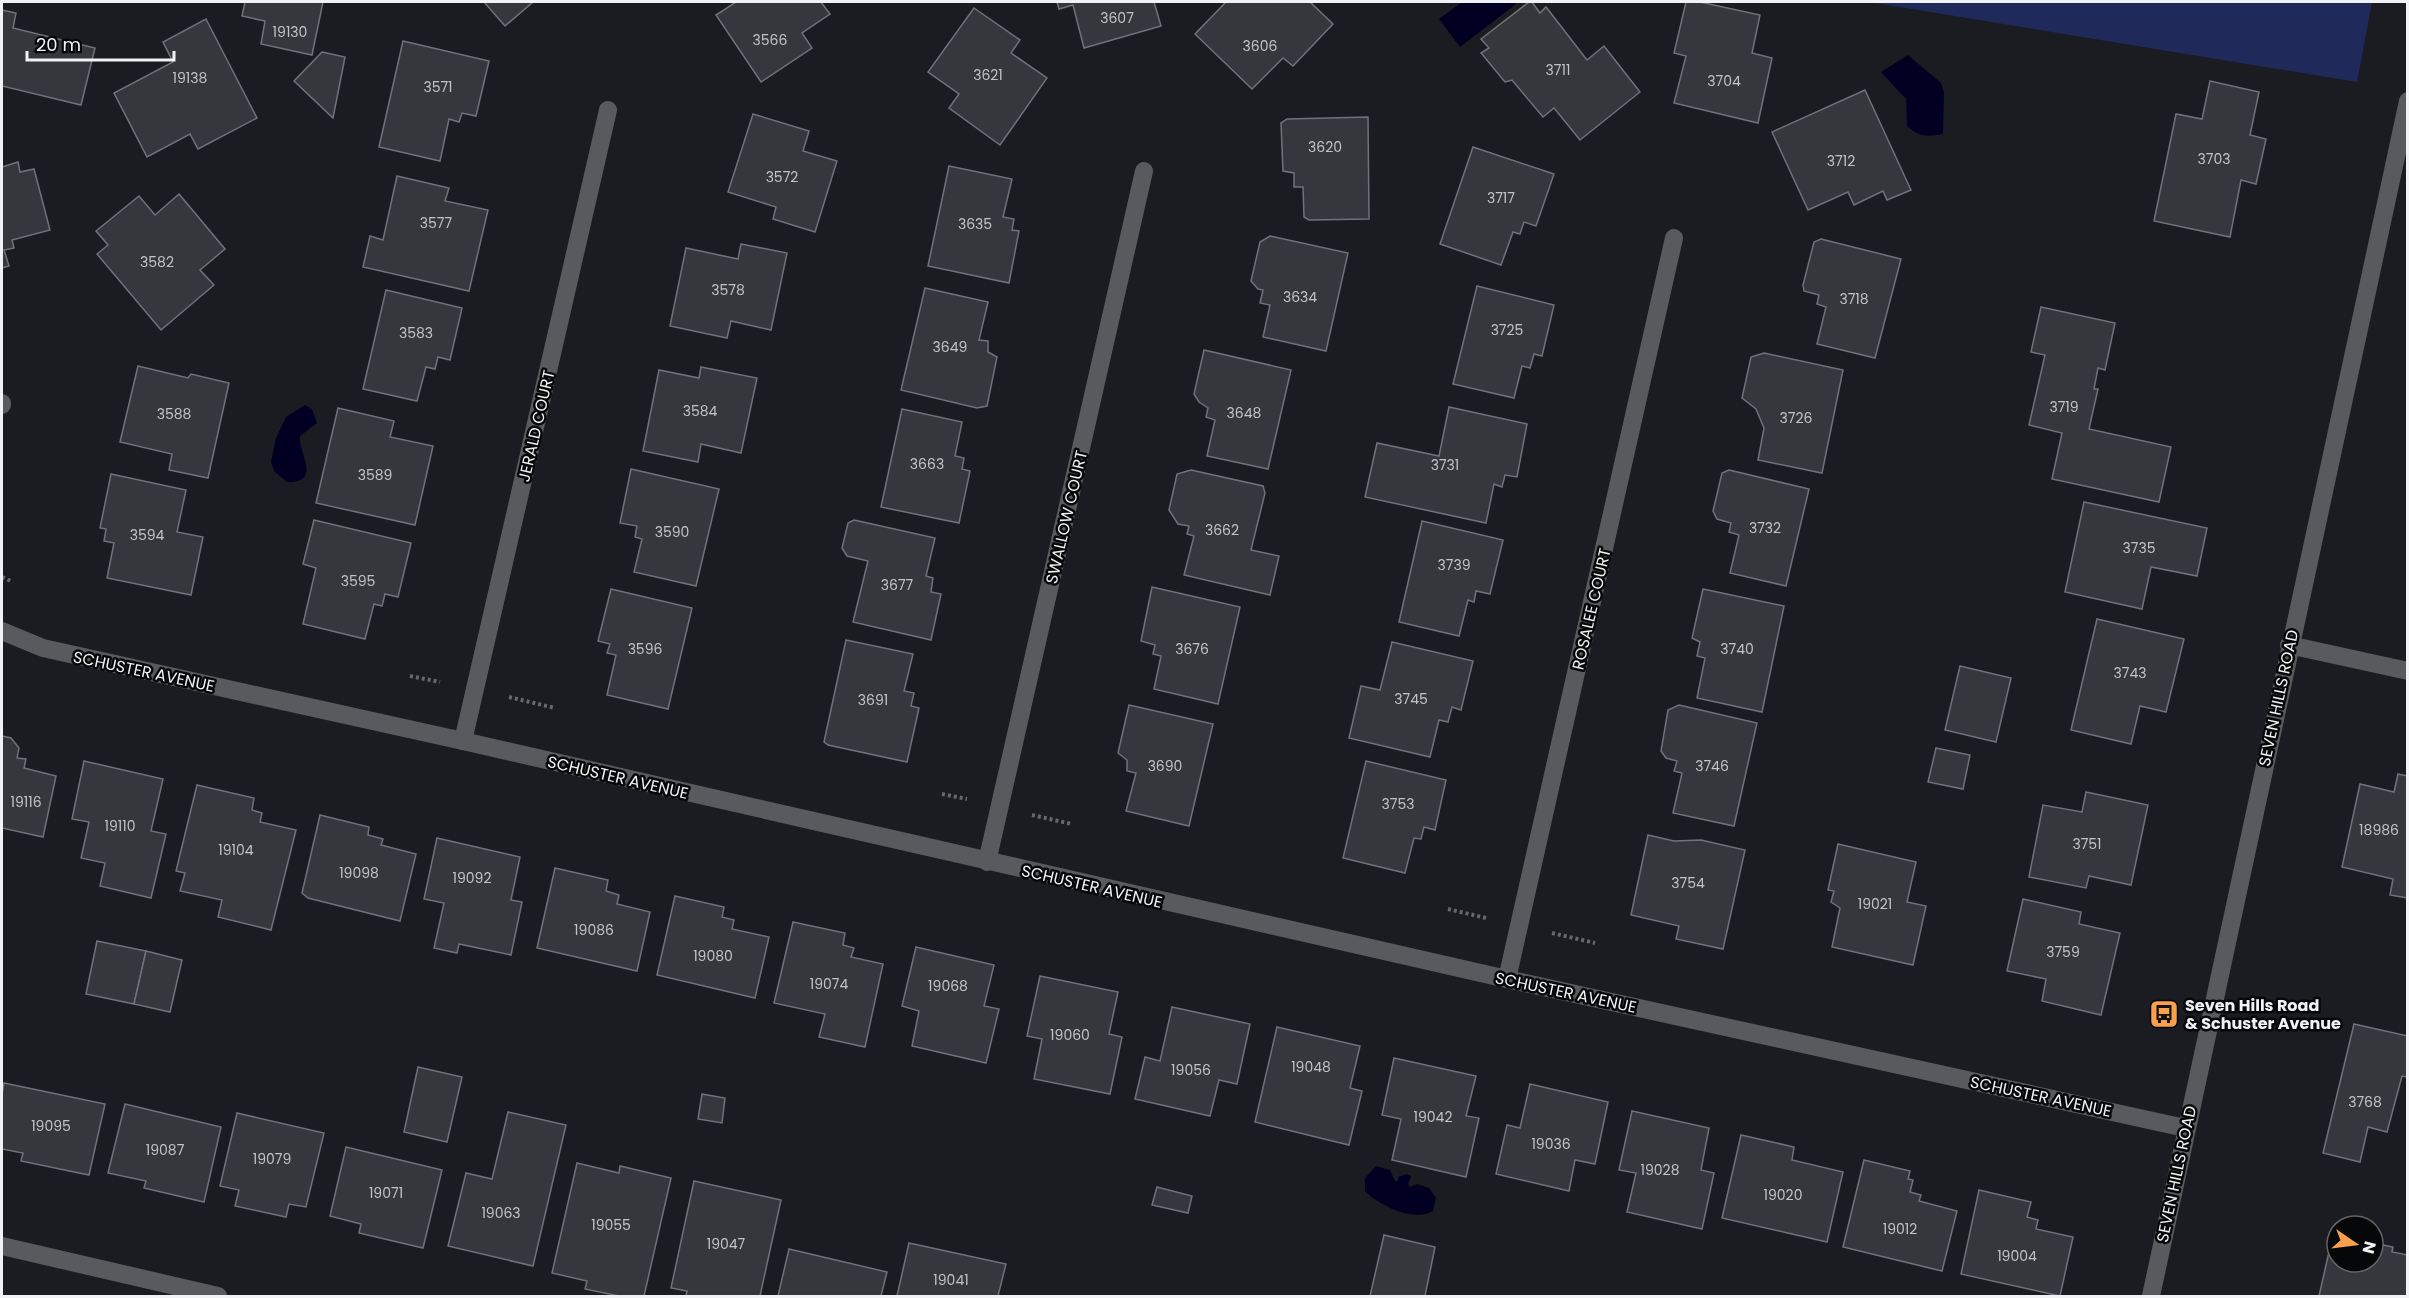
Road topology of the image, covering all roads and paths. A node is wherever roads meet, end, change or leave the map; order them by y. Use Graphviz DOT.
graph roads {
  1 [pos="2408,101"];
  2 [pos="608,110"];
  3 [pos="1144,171"];
  4 [pos="1674,238"];
  5 [pos="2,577"];
  6 [pos="13,582"];
  7 [pos="2,631"];
  8 [pos="2289,645"];
  9 [pos="2408,671"];
  10 [pos="463,741"];
  11 [pos="987,862"];
  12 [pos="1507,979"];
  13 [pos="2185,1128"];
  14 [pos="2,1246"];
  15 [pos="218,1296"];
  16 [pos="2151,1296"];
  1 -- 8 [label="street, SEVEN HILLS ROAD"];
  2 -- 10 [label="street, JERALD COURT"];
  3 -- 11 [label="street, SWALLOW COURT"];
  4 -- 12 [label="street, ROSALEE COURT"];
  5 -- 6 [label="path"];
  7 -- 10 [label="street, SCHUSTER AVENUE"];
  8 -- 9 [label="street"];
  8 -- 13 [label="street, SEVEN HILLS ROAD"];
  10 -- 11 [label="street, SCHUSTER AVENUE"];
  11 -- 12 [label="street, SCHUSTER AVENUE"];
  12 -- 13 [label="street, SCHUSTER AVENUE"];
  13 -- 16 [label="street, SEVEN HILLS ROAD"];
  14 -- 15 [label="street"];
}
